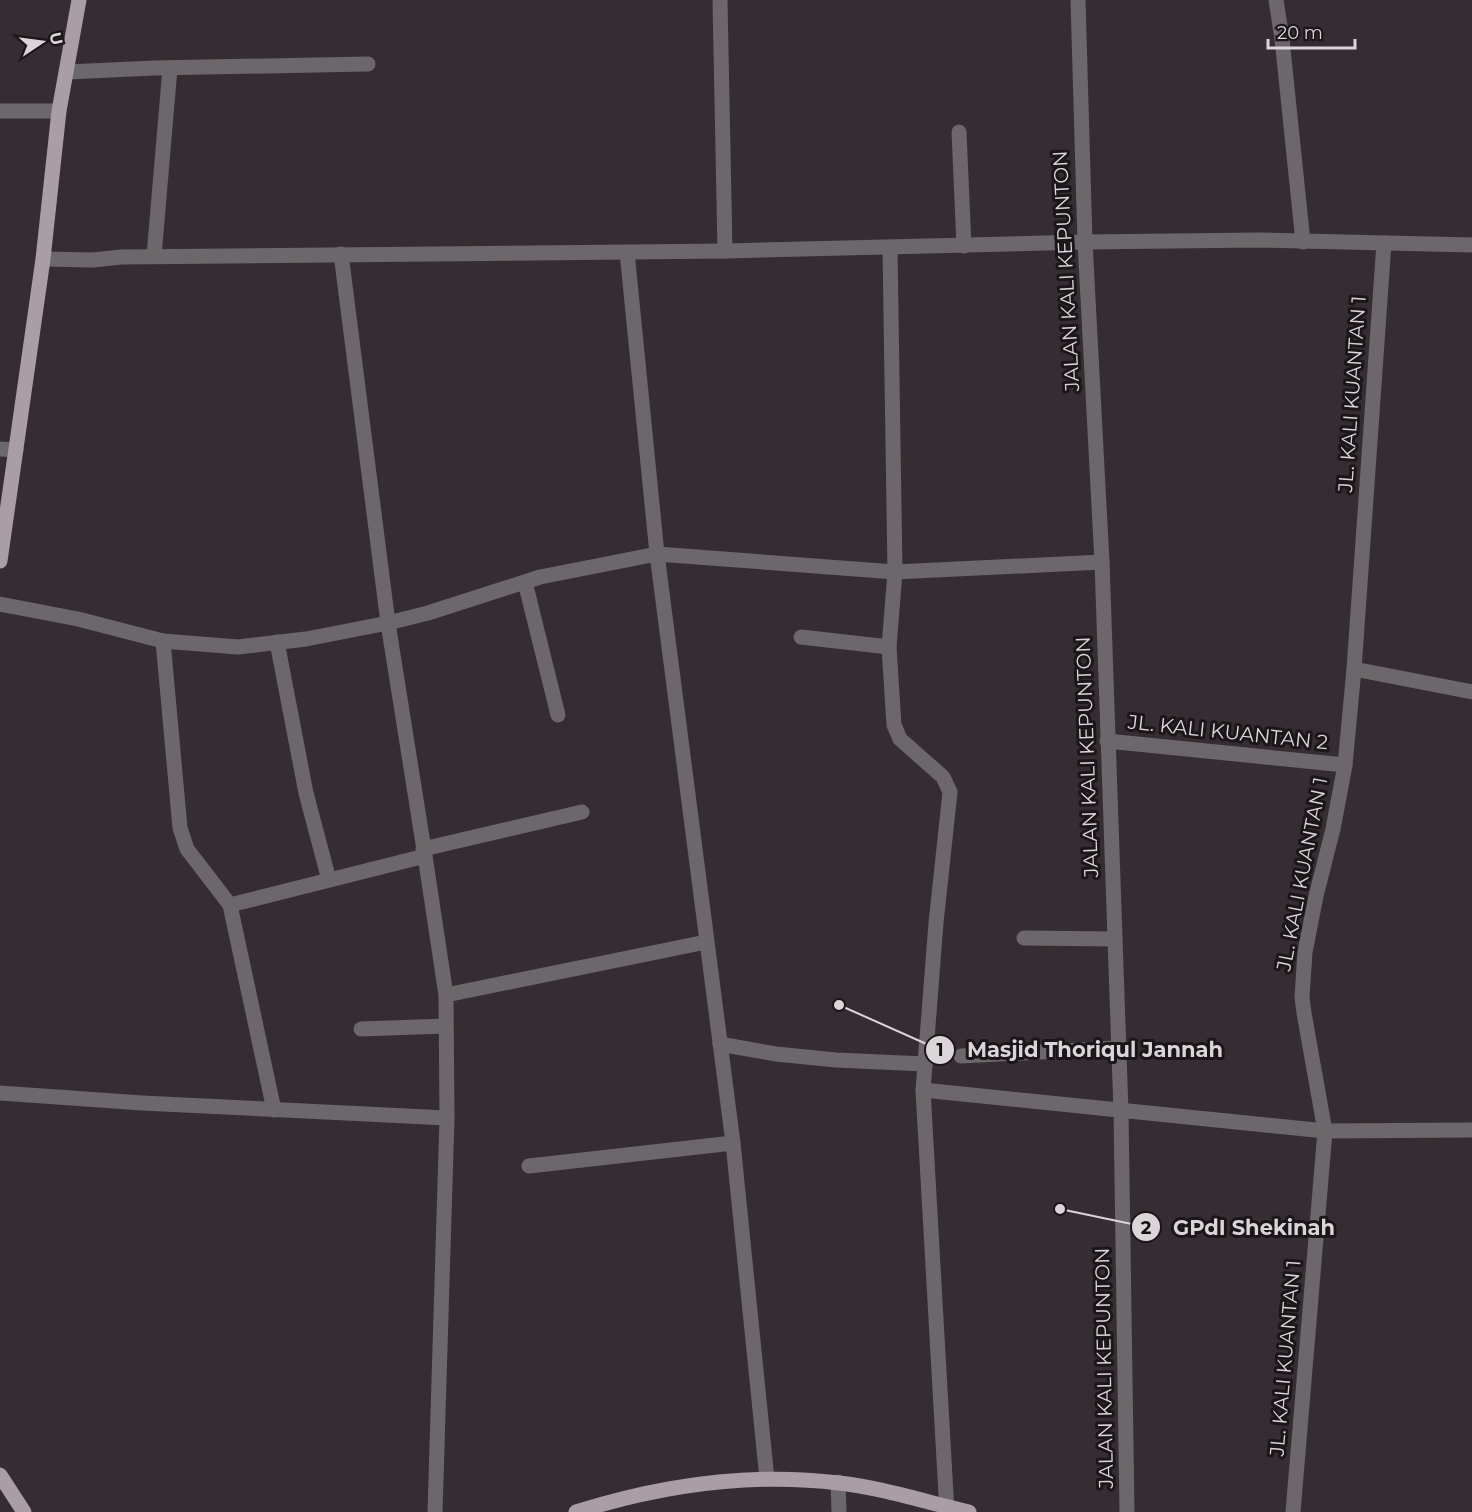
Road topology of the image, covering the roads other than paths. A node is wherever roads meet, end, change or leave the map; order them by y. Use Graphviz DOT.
graph roads {
  1 [pos="79,0"];
  2 [pos="720,0"];
  3 [pos="1078,0"];
  4 [pos="1276,0"];
  5 [pos="368,64"];
  6 [pos="170,68"];
  7 [pos="67,72"];
  8 [pos="0,111"];
  9 [pos="60,111"];
  10 [pos="959,132"];
  11 [pos="1085,242"];
  12 [pos="1303,242"];
  13 [pos="1383,243"];
  14 [pos="1472,245"];
  15 [pos="964,246"];
  16 [pos="890,248"];
  17 [pos="725,251"];
  18 [pos="627,252"];
  19 [pos="341,254"];
  20 [pos="154,256"];
  21 [pos="43,259"];
  22 [pos="0,449"];
  23 [pos="16,450"];
  24 [pos="657,554"];
  25 [pos="0,561"];
  26 [pos="1102,562"];
  27 [pos="895,572"];
  28 [pos="525,582"];
  29 [pos="0,604"];
  30 [pos="388,623"];
  31 [pos="801,637"];
  32 [pos="163,641"];
  33 [pos="277,642"];
  34 [pos="889,647"];
  35 [pos="1354,669"];
  36 [pos="1472,692"];
  37 [pos="558,715"];
  38 [pos="1107,741"];
  39 [pos="1345,765"];
  40 [pos="582,812"];
  41 [pos="424,853"];
  42 [pos="328,880"];
  43 [pos="230,905"];
  44 [pos="1024,938"];
  45 [pos="1114,939"];
  46 [pos="706,942"];
  47 [pos="446,995"];
  48 [pos="446,1026"];
  49 [pos="362,1029"];
  50 [pos="720,1044"];
  51 [pos="1118,1048"];
  52 [pos="961,1056"];
  53 [pos="925,1064"];
  54 [pos="923,1090"];
  55 [pos="0,1094"];
  56 [pos="274,1110"];
  57 [pos="1120,1111"];
  58 [pos="447,1118"];
  59 [pos="1472,1130"];
  60 [pos="1325,1131"];
  61 [pos="733,1143"];
  62 [pos="529,1166"];
  63 [pos="0,1474"];
  64 [pos="767,1479"];
  65 [pos="838,1482"];
  66 [pos="947,1509"];
  67 [pos="24,1512"];
  68 [pos="435,1512"];
  69 [pos="576,1512"];
  70 [pos="839,1512"];
  71 [pos="969,1512"];
  72 [pos="1127,1512"];
  73 [pos="1293,1512"];
  1 -- 7 [label="main road"];
  2 -- 17 [label="street"];
  3 -- 11 [label="street, JALAN KALI KEPUNTON"];
  4 -- 12 [label="street"];
  5 -- 6 [label="street"];
  6 -- 7 [label="street"];
  6 -- 20 [label="street"];
  7 -- 9 [label="main road"];
  8 -- 9 [label="street"];
  9 -- 21 [label="main road"];
  10 -- 15 [label="street"];
  11 -- 12 [label="street"];
  11 -- 15 [label="street"];
  11 -- 26 [label="street, JALAN KALI KEPUNTON"];
  12 -- 13 [label="street"];
  13 -- 14 [label="street"];
  13 -- 35 [label="street, JL. KALI KUANTAN 1"];
  15 -- 16 [label="street"];
  16 -- 17 [label="street"];
  16 -- 27 [label="street"];
  17 -- 18 [label="street"];
  18 -- 19 [label="street"];
  18 -- 24 [label="street"];
  19 -- 20 [label="street"];
  19 -- 30 [label="street"];
  20 -- 21 [label="street"];
  21 -- 23 [label="main road"];
  22 -- 23 [label="street"];
  23 -- 25 [label="main road"];
  24 -- 27 [label="street"];
  24 -- 28 [label="street"];
  24 -- 46 [label="street"];
  26 -- 27 [label="street"];
  26 -- 38 [label="street, JALAN KALI KEPUNTON"];
  27 -- 34 [label="street"];
  28 -- 30 [label="street"];
  28 -- 37 [label="street"];
  29 -- 32 [label="street"];
  30 -- 33 [label="street"];
  30 -- 41 [label="street"];
  31 -- 34 [label="street"];
  32 -- 33 [label="street"];
  32 -- 43 [label="street"];
  33 -- 42 [label="street"];
  34 -- 53 [label="street"];
  35 -- 36 [label="street"];
  35 -- 39 [label="street, JL. KALI KUANTAN 1"];
  38 -- 39 [label="street, JL. KALI KUANTAN 2"];
  38 -- 45 [label="street, JALAN KALI KEPUNTON"];
  39 -- 60 [label="street, JL. KALI KUANTAN 1"];
  40 -- 41 [label="street"];
  41 -- 42 [label="street"];
  41 -- 47 [label="street"];
  42 -- 43 [label="street"];
  43 -- 56 [label="street"];
  44 -- 45 [label="street"];
  45 -- 51 [label="street, JALAN KALI KEPUNTON"];
  46 -- 47 [label="street"];
  46 -- 50 [label="street"];
  47 -- 48 [label="street"];
  48 -- 49 [label="street"];
  48 -- 58 [label="street"];
  50 -- 53 [label="street"];
  50 -- 61 [label="street"];
  51 -- 52 [label="street"];
  51 -- 57 [label="street, JALAN KALI KEPUNTON"];
  53 -- 54 [label="street"];
  54 -- 57 [label="street"];
  54 -- 66 [label="street"];
  55 -- 56 [label="street"];
  56 -- 58 [label="street"];
  57 -- 60 [label="street"];
  57 -- 72 [label="street, JALAN KALI KEPUNTON"];
  58 -- 68 [label="street"];
  59 -- 60 [label="street"];
  60 -- 73 [label="street, JL. KALI KUANTAN 1"];
  61 -- 62 [label="street"];
  61 -- 64 [label="street"];
  63 -- 67 [label="main road"];
  64 -- 65 [label="main road"];
  64 -- 69 [label="main road"];
  65 -- 66 [label="main road"];
  65 -- 70 [label="street"];
  66 -- 71 [label="main road"];
}
